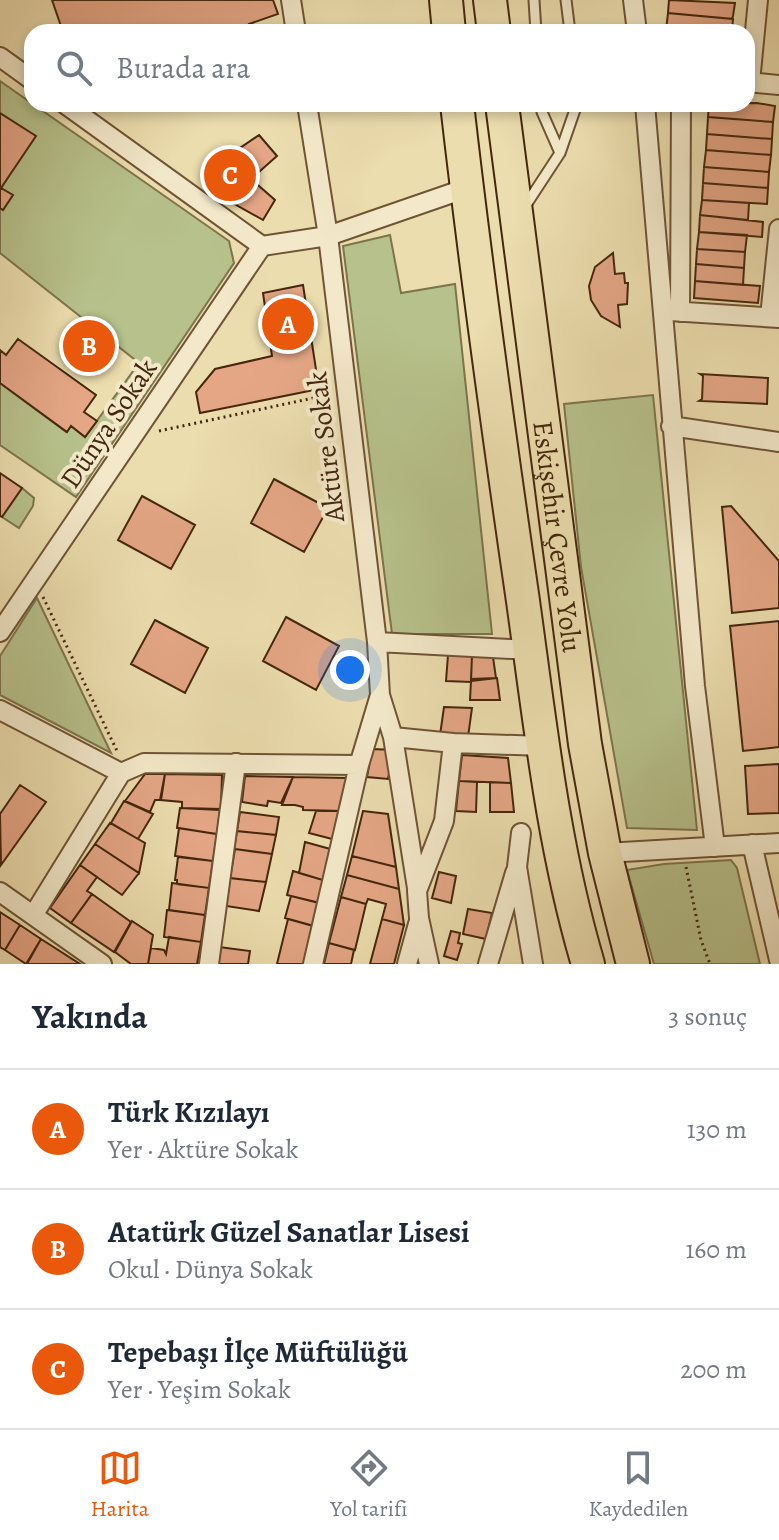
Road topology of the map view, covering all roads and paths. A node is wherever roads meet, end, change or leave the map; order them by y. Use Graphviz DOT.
graph roads {
  1 [pos="291,0"];
  2 [pos="446,0"];
  3 [pos="490,0"];
  4 [pos="534,0"];
  5 [pos="566,0"];
  6 [pos="633,0"];
  7 [pos="758,0"];
  8 [pos="295,24"];
  9 [pos="448,24"];
  10 [pos="493,24"];
  11 [pos="536,24"];
  12 [pos="569,24"];
  13 [pos="636,24"];
  14 [pos="755,27"];
  15 [pos="0,57"];
  16 [pos="24,74"];
  17 [pos="755,83"];
  18 [pos="779,85"];
  19 [pos="76,112"];
  20 [pos="308,112"];
  21 [pos="458,112"];
  22 [pos="503,112"];
  23 [pos="542,112"];
  24 [pos="574,112"];
  25 [pos="646,112"];
  26 [pos="681,112"];
  27 [pos="560,153"];
  28 [pos="467,188"];
  29 [pos="515,221"];
  30 [pos="779,229"];
  31 [pos="328,236"];
  32 [pos="262,246"];
  33 [pos="671,311"];
  34 [pos="775,318"];
  35 [pos="347,391"];
  36 [pos="671,426"];
  37 [pos="132,437"];
  38 [pos="776,445"];
  39 [pos="35,580"];
  40 [pos="0,632"];
  41 [pos="377,642"];
  42 [pos="530,650"];
  43 [pos="380,695"];
  44 [pos="0,710"];
  45 [pos="393,737"];
  46 [pos="453,743"];
  47 [pos="543,746"];
  48 [pos="236,763"];
  49 [pos="359,765"];
  50 [pos="124,772"];
  51 [pos="521,833"];
  52 [pos="779,843"];
  53 [pos="752,844"];
  54 [pos="715,847"];
  55 [pos="682,849"];
  56 [pos="605,853"];
  57 [pos="517,867"];
  58 [pos="417,891"];
  59 [pos="0,892"];
  60 [pos="34,914"];
  61 [pos="419,918"];
  62 [pos="779,960"];
  63 [pos="102,964"];
  64 [pos="209,964"];
  65 [pos="313,964"];
  66 [pos="407,964"];
  67 [pos="429,964"];
  68 [pos="488,964"];
  69 [pos="533,964"];
  70 [pos="588,964"];
  71 [pos="633,964"];
  72 [pos="710,964"];
  1 -- 8 [label="street"];
  2 -- 9 [label="highway"];
  3 -- 10 [label="highway"];
  4 -- 11 [label="lane"];
  5 -- 12 [label="lane"];
  6 -- 13 [label="street"];
  7 -- 14 [label="street"];
  15 -- 16 [label="street"];
  17 -- 18 [label="street"];
  19 -- 32 [label="street"];
  20 -- 31 [label="street, Aktüre Sokak"];
  21 -- 28 [label="highway, Eskişehir Çevre Yolu"];
  22 -- 29 [label="highway, Eskişehir Çevre Yolu"];
  23 -- 27 [label="lane"];
  24 -- 27 [label="lane"];
  25 -- 33 [label="street"];
  26 -- 33 [label="street"];
  27 -- 29 [label="lane"];
  28 -- 31 [label="street"];
  28 -- 42 [label="highway, Eskişehir Çevre Yolu"];
  29 -- 56 [label="highway, Eskişehir Çevre Yolu"];
  30 -- 34 [label="street"];
  31 -- 32 [label="street"];
  31 -- 35 [label="street, Aktüre Sokak"];
  32 -- 37 [label="street, Dünya Sokak"];
  33 -- 34 [label="street"];
  33 -- 36 [label="street"];
  35 -- 37 [label="path"];
  35 -- 41 [label="street, Aktüre Sokak"];
  36 -- 38 [label="street"];
  36 -- 54 [label="street"];
  37 -- 39 [label="street, Dünya Sokak"];
  39 -- 40 [label="street, Dünya Sokak"];
  39 -- 50 [label="path"];
  41 -- 42 [label="street"];
  41 -- 43 [label="street, Aktüre Sokak"];
  42 -- 47 [label="highway, Eskişehir Çevre Yolu"];
  43 -- 45 [label="street"];
  43 -- 49 [label="street"];
  44 -- 50 [label="street"];
  45 -- 46 [label="street"];
  45 -- 58 [label="street"];
  46 -- 47 [label="street"];
  46 -- 58 [label="street"];
  47 -- 70 [label="highway, Eskişehir Çevre Yolu"];
  48 -- 49 [label="street"];
  48 -- 50 [label="street"];
  48 -- 64 [label="street"];
  49 -- 65 [label="street"];
  50 -- 60 [label="street"];
  51 -- 57 [label="street"];
  52 -- 53 [label="street"];
  53 -- 54 [label="street"];
  53 -- 62 [label="street"];
  54 -- 55 [label="street"];
  55 -- 56 [label="street"];
  55 -- 72 [label="path"];
  56 -- 71 [label="highway, Eskişehir Çevre Yolu"];
  57 -- 68 [label="street"];
  57 -- 69 [label="street"];
  58 -- 61 [label="street"];
  59 -- 60 [label="street"];
  60 -- 63 [label="street"];
  61 -- 66 [label="street"];
  61 -- 67 [label="street"];
}
